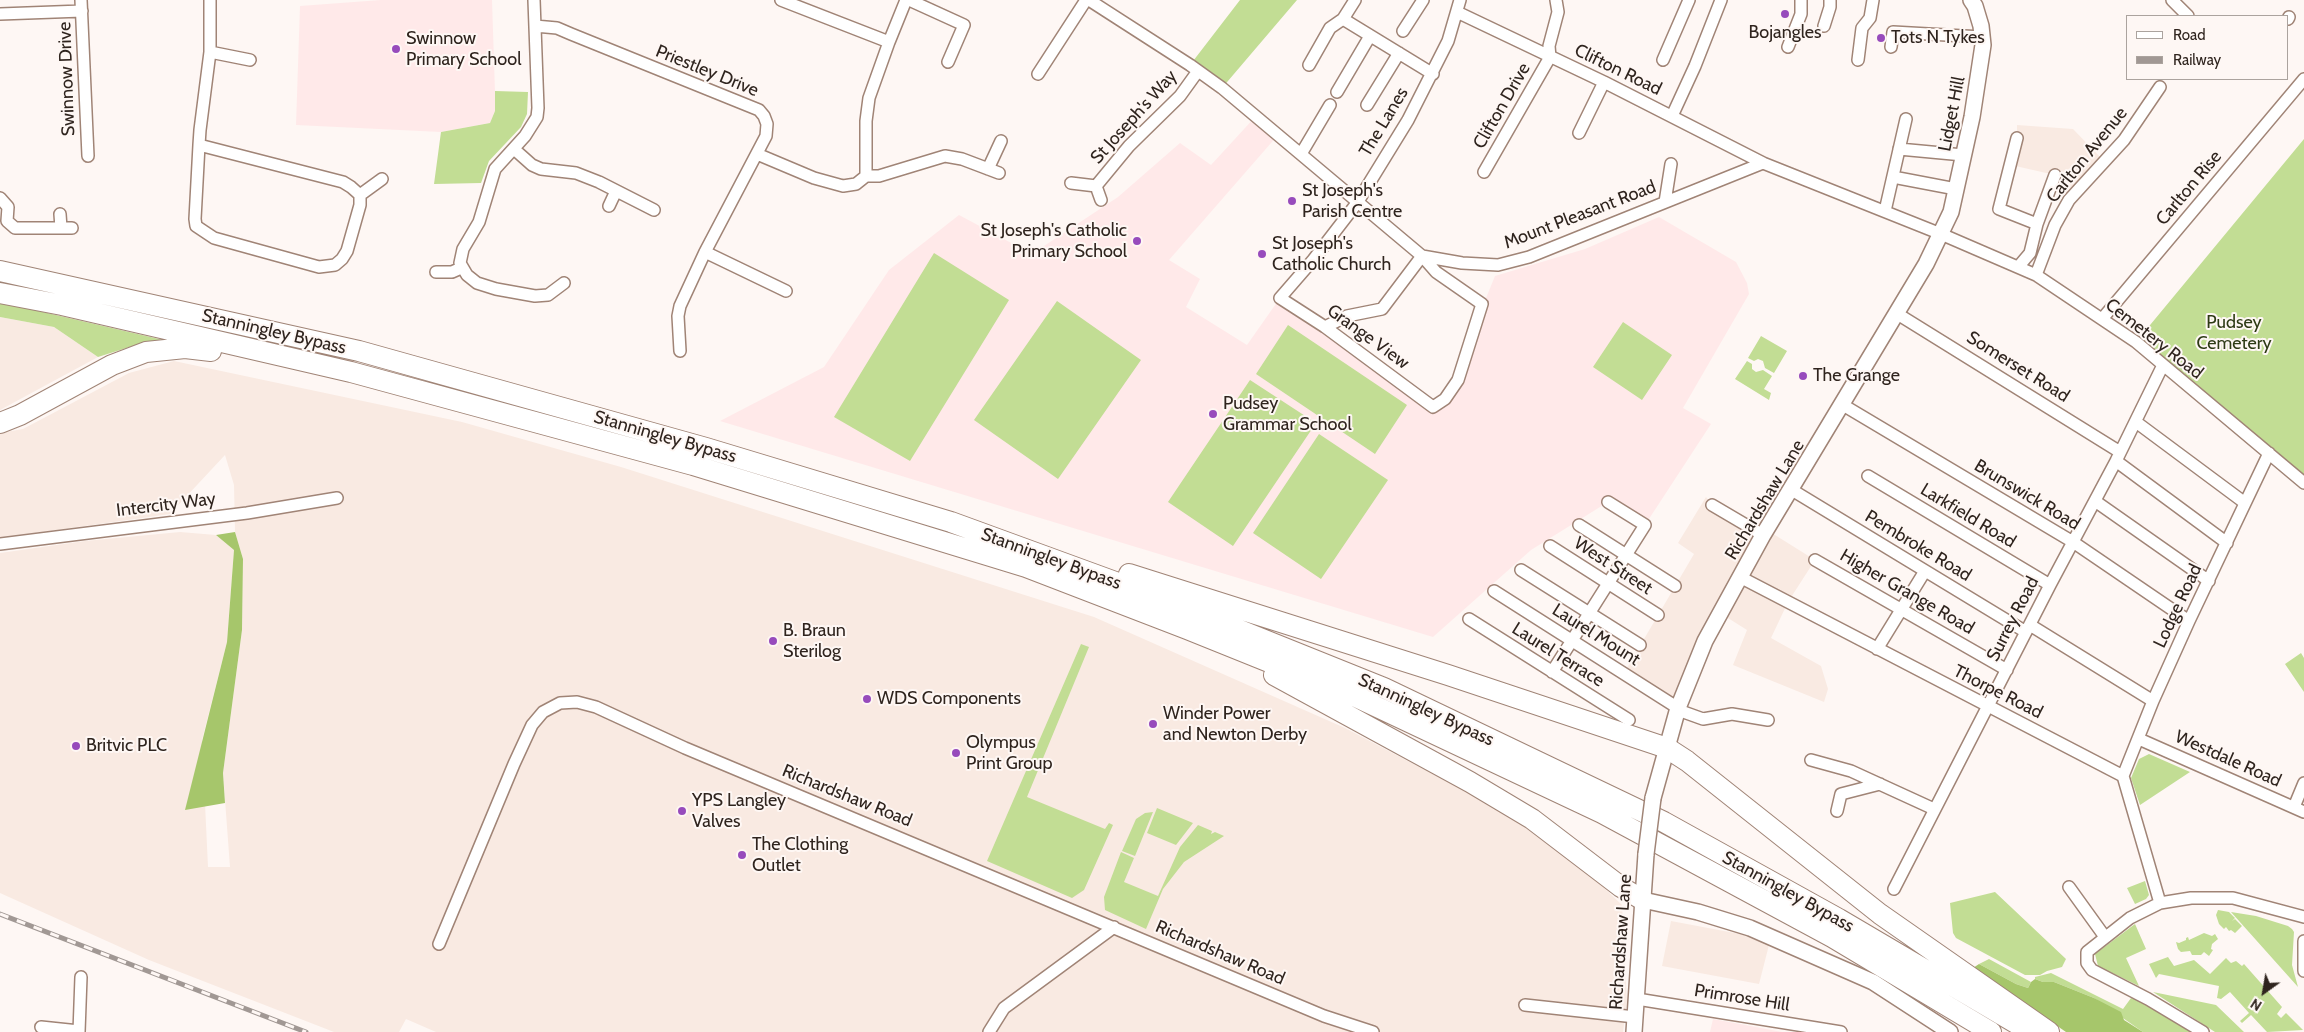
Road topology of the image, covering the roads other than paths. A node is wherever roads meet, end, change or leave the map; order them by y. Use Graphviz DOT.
graph roads {
  1 [pos="210,0"];
  2 [pos="534,0"];
  3 [pos="781,0"];
  4 [pos="908,0"];
  5 [pos="1087,0"];
  6 [pos="1355,0"];
  7 [pos="1422,0"];
  8 [pos="1460,0"];
  9 [pos="1556,0"];
  10 [pos="1689,0"];
  11 [pos="1721,0"];
  12 [pos="1801,0"];
  13 [pos="1830,0"];
  14 [pos="1873,0"];
  15 [pos="1971,0"];
  16 [pos="2172,0"];
  17 [pos="81,6"];
  18 [pos="1457,12"];
  19 [pos="0,14"];
  20 [pos="2187,15"];
  21 [pos="1343,20"];
  22 [pos="535,26"];
  23 [pos="1824,26"];
  24 [pos="1403,31"];
  25 [pos="1370,36"];
  26 [pos="1982,37"];
  27 [pos="889,42"];
  28 [pos="1788,47"];
  29 [pos="1891,47"];
  30 [pos="210,52"];
  31 [pos="1399,53"];
  32 [pos="1550,57"];
  33 [pos="250,60"];
  34 [pos="1663,60"];
  35 [pos="1858,60"];
  36 [pos="948,62"];
  37 [pos="1309,65"];
  38 [pos="1198,71"];
  39 [pos="1038,74"];
  40 [pos="1433,74"];
  41 [pos="2304,79"];
  42 [pos="1604,82"];
  43 [pos="2160,87"];
  44 [pos="1337,92"];
  45 [pos="1330,105"];
  46 [pos="1367,105"];
  47 [pos="1672,116"];
  48 [pos="1906,119"];
  49 [pos="1579,133"];
  50 [pos="2017,138"];
  51 [pos="1001,141"];
  52 [pos="199,144"];
  53 [pos="514,149"];
  54 [pos="1899,149"];
  55 [pos="757,154"];
  56 [pos="1301,154"];
  57 [pos="1963,155"];
  58 [pos="88,156"];
  59 [pos="1763,163"];
  60 [pos="1671,164"];
  61 [pos="1484,172"];
  62 [pos="2055,175"];
  63 [pos="866,176"];
  64 [pos="1893,177"];
  65 [pos="382,179"];
  66 [pos="1071,183"];
  67 [pos="1096,186"];
  68 [pos="1956,189"];
  69 [pos="616,191"];
  70 [pos="360,195"];
  71 [pos="0,198"];
  72 [pos="1101,200"];
  73 [pos="1665,202"];
  74 [pos="1357,203"];
  75 [pos="609,206"];
  76 [pos="654,210"];
  77 [pos="1885,211"];
  78 [pos="60,214"];
  79 [pos="2037,224"];
  80 [pos="1941,234"];
  81 [pos="705,252"];
  82 [pos="1422,256"];
  83 [pos="2019,266"];
  84 [pos="461,268"];
  85 [pos="0,271"];
  86 [pos="436,272"];
  87 [pos="2036,275"];
  88 [pos="564,283"];
  89 [pos="786,291"];
  90 [pos="0,293"];
  91 [pos="1280,298"];
  92 [pos="1896,313"];
  93 [pos="2102,320"];
  94 [pos="1324,327"];
  95 [pos="680,351"];
  96 [pos="2163,365"];
  97 [pos="351,372"];
  98 [pos="1843,405"];
  99 [pos="2136,422"];
  100 [pos="0,423"];
  101 [pos="2269,453"];
  102 [pos="2118,457"];
  103 [pos="1868,476"];
  104 [pos="2304,483"];
  105 [pos="1792,490"];
  106 [pos="337,498"];
  107 [pos="2095,501"];
  108 [pos="1608,502"];
  109 [pos="2245,503"];
  110 [pos="1712,505"];
  111 [pos="952,522"];
  112 [pos="1579,525"];
  113 [pos="1763,535"];
  114 [pos="2073,542"];
  115 [pos="0,544"];
  116 [pos="2227,544"];
  117 [pos="1550,546"];
  118 [pos="1626,556"];
  119 [pos="1815,560"];
  120 [pos="1521,570"];
  121 [pos="1925,570"];
  122 [pos="1740,577"];
  123 [pos="2209,581"];
  124 [pos="1609,584"];
  125 [pos="2050,585"];
  126 [pos="1675,586"];
  127 [pos="1494,591"];
  128 [pos="1902,609"];
  129 [pos="1591,613"];
  130 [pos="1658,615"];
  131 [pos="1469,620"];
  132 [pos="2189,621"];
  133 [pos="2028,629"];
  134 [pos="1572,641"];
  135 [pos="1228,645"];
  136 [pos="1640,645"];
  137 [pos="1877,649"];
  138 [pos="2007,670"];
  139 [pos="1552,672"];
  140 [pos="2153,700"];
  141 [pos="1988,706"];
  142 [pos="1678,709"];
  143 [pos="1630,720"];
  144 [pos="1768,720"];
  145 [pos="2139,738"];
  146 [pos="1666,748"];
  147 [pos="1811,760"];
  148 [pos="2123,776"];
  149 [pos="2304,783"];
  150 [pos="1880,784"];
  151 [pos="1934,809"];
  152 [pos="2299,810"];
  153 [pos="1837,811"];
  154 [pos="2069,887"];
  155 [pos="1894,889"];
  156 [pos="1643,900"];
  157 [pos="2160,903"];
  158 [pos="2304,917"];
  159 [pos="1114,928"];
  160 [pos="2105,937"];
  161 [pos="2304,942"];
  162 [pos="439,944"];
  163 [pos="1873,961"];
  164 [pos="2304,971"];
  165 [pos="81,977"];
  166 [pos="1637,999"];
  167 [pos="1525,1005"];
  168 [pos="1635,1024"];
  169 [pos="41,1027"];
  170 [pos="79,1031"];
  171 [pos="989,1032"];
  172 [pos="1373,1032"];
  173 [pos="1841,1032"];
  174 [pos="1950,1032"];
  175 [pos="1970,1032"];
  176 [pos="1991,1032"];
  177 [pos="2031,1032"];
  178 [pos="2049,1032"];
  179 [pos="2203,1032"];
  1 -- 30 [label="street"];
  2 -- 22 [label="street"];
  3 -- 27 [label="street"];
  4 -- 27 [label="street"];
  4 -- 36 [label="street"];
  5 -- 38 [label="street, Mount Pleasant Road"];
  5 -- 39 [label="street"];
  6 -- 21 [label="street"];
  7 -- 24 [label="street"];
  8 -- 18 [label="street, The Lanes"];
  9 -- 32 [label="street"];
  10 -- 34 [label="street"];
  11 -- 47 [label="street"];
  12 -- 28 [label="street"];
  13 -- 23 [label="street"];
  14 -- 35 [label="street"];
  15 -- 26 [label="main road, Lidget Hill"];
  16 -- 20 [label="street"];
  17 -- 19 [label="street"];
  17 -- 58 [label="street, Swinnow Drive"];
  18 -- 32 [label="street, Clifton Road"];
  18 -- 40 [label="street, The Lanes"];
  21 -- 25 [label="street"];
  21 -- 37 [label="street"];
  22 -- 53 [label="street"];
  22 -- 55 [label="street, Priestley Drive"];
  25 -- 31 [label="street"];
  25 -- 44 [label="street"];
  26 -- 29 [label="street"];
  26 -- 57 [label="main road, Lidget Hill"];
  27 -- 63 [label="street"];
  30 -- 33 [label="street"];
  30 -- 52 [label="street"];
  31 -- 40 [label="street"];
  31 -- 46 [label="street"];
  32 -- 42 [label="street, Clifton Road"];
  32 -- 61 [label="street, Clifton Drive"];
  38 -- 56 [label="street, Mount Pleasant Road"];
  38 -- 67 [label="street, St Joseph's Way"];
  40 -- 74 [label="street, The Lanes"];
  41 -- 93 [label="street, Carlton Rise"];
  42 -- 47 [label="street, Clifton Road"];
  42 -- 49 [label="street"];
  43 -- 87 [label="street, Carlton Avenue"];
  45 -- 56 [label="street"];
  47 -- 59 [label="street, Clifton Road"];
  48 -- 54 [label="street"];
  50 -- 79 [label="street"];
  51 -- 63 [label="street"];
  52 -- 70 [label="street"];
  52 -- 70 [label="street"];
  53 -- 69 [label="street"];
  53 -- 84 [label="street"];
  54 -- 57 [label="street"];
  54 -- 64 [label="street"];
  55 -- 63 [label="street"];
  55 -- 81 [label="street, Priestley Drive"];
  56 -- 74 [label="street, Mount Pleasant Road"];
  57 -- 68 [label="main road, Lidget Hill"];
  59 -- 73 [label="street, Mount Pleasant Road"];
  59 -- 77 [label="street"];
  60 -- 73 [label="street"];
  62 -- 79 [label="street"];
  64 -- 68 [label="street"];
  64 -- 77 [label="street"];
  65 -- 70 [label="street"];
  66 -- 67 [label="street, St Joseph's Way"];
  67 -- 72 [label="street, St Joseph's Way"];
  68 -- 80 [label="main road, Lidget Hill"];
  69 -- 75 [label="street"];
  69 -- 76 [label="street"];
  71 -- 78 [label="street"];
  73 -- 82 [label="street, Mount Pleasant Road"];
  74 -- 82 [label="street, Mount Pleasant Road"];
  74 -- 91 [label="street, The Lanes"];
  77 -- 80 [label="street"];
  79 -- 83 [label="street"];
  80 -- 83 [label="street, Cemetery Road"];
  80 -- 92 [label="main road, Richardshaw Lane"];
  81 -- 89 [label="street"];
  81 -- 95 [label="street, Priestley Drive"];
  82 -- 94 [label="street"];
  82 -- 94 [label="street, Grange View"];
  83 -- 87 [label="street, Cemetery Road"];
  84 -- 86 [label="street"];
  84 -- 88 [label="street"];
  85 -- 111 [label="highway, Stanningley Bypass"];
  87 -- 93 [label="street, Cemetery Road"];
  90 -- 97 [label="highway, Stanningley Bypass"];
  91 -- 94 [label="street, Grange View"];
  92 -- 98 [label="main road, Richardshaw Lane"];
  92 -- 102 [label="street, Somerset Road"];
  93 -- 96 [label="street, Cemetery Road"];
  96 -- 99 [label="street, Surrey Road"];
  96 -- 101 [label="street, Cemetery Road"];
  97 -- 100 [label="highway"];
  97 -- 135 [label="highway, Stanningley Bypass"];
  98 -- 105 [label="main road, Richardshaw Lane"];
  98 -- 114 [label="street, Brunswick Road"];
  99 -- 102 [label="street, Surrey Road"];
  99 -- 109 [label="street"];
  101 -- 104 [label="street, Cemetery Road"];
  101 -- 109 [label="street, Lodge Road"];
  102 -- 107 [label="street, Surrey Road"];
  102 -- 116 [label="street, Somerset Road"];
  103 -- 125 [label="street, Larkfield Road"];
  105 -- 113 [label="main road, Richardshaw Lane"];
  105 -- 121 [label="street, Pembroke Road"];
  106 -- 115 [label="street, Intercity Way"];
  107 -- 114 [label="street, Surrey Road"];
  107 -- 123 [label="street"];
  108 -- 118 [label="street"];
  109 -- 116 [label="street, Lodge Road"];
  110 -- 113 [label="street"];
  111 -- 146 [label="highway"];
  111 -- 177 [label="highway, Stanningley Bypass"];
  112 -- 118 [label="street"];
  113 -- 122 [label="main road, Richardshaw Lane"];
  114 -- 125 [label="street, Surrey Road"];
  114 -- 132 [label="street, Brunswick Road"];
  116 -- 123 [label="street, Lodge Road"];
  117 -- 124 [label="street, West Street"];
  118 -- 124 [label="street"];
  118 -- 126 [label="street"];
  119 -- 128 [label="street, Higher Grange Road"];
  120 -- 129 [label="street"];
  121 -- 128 [label="street"];
  121 -- 133 [label="street, Pembroke Road"];
  122 -- 137 [label="street, Thorpe Road"];
  122 -- 142 [label="main road, Richardshaw Lane"];
  123 -- 132 [label="street, Lodge Road"];
  124 -- 129 [label="street"];
  124 -- 130 [label="street, West Street"];
  125 -- 133 [label="street, Surrey Road"];
  127 -- 134 [label="street, Laurel Mount"];
  128 -- 137 [label="street"];
  128 -- 138 [label="street, Higher Grange Road"];
  129 -- 134 [label="street"];
  129 -- 136 [label="street"];
  131 -- 139 [label="street, Laurel Terrace"];
  132 -- 140 [label="street, Lodge Road"];
  133 -- 138 [label="street, Surrey Road"];
  133 -- 140 [label="street, Pembroke Road"];
  134 -- 139 [label="street"];
  134 -- 142 [label="street, Laurel Mount"];
  135 -- 156 [label="highway"];
  135 -- 163 [label="highway, Stanningley Bypass"];
  137 -- 141 [label="street, Thorpe Road"];
  138 -- 141 [label="street, Surrey Road"];
  139 -- 143 [label="street, Laurel Terrace"];
  140 -- 145 [label="street, Lodge Road"];
  141 -- 148 [label="street, Thorpe Road"];
  141 -- 151 [label="street, Surrey Road"];
  142 -- 144 [label="street, Laurel Mount"];
  142 -- 146 [label="main road, Richardshaw Lane"];
  145 -- 148 [label="street, Lodge Road"];
  145 -- 152 [label="street, Westdale Road"];
  146 -- 156 [label="main road, Richardshaw Lane, bridge"];
  146 -- 178 [label="highway"];
  147 -- 150 [label="street"];
  148 -- 157 [label="street"];
  149 -- 152 [label="street"];
  150 -- 151 [label="street"];
  150 -- 153 [label="street"];
  151 -- 155 [label="street, Surrey Road"];
  154 -- 160 [label="street"];
  156 -- 166 [label="main road, Richardshaw Lane"];
  156 -- 174 [label="main road"];
  157 -- 158 [label="street"];
  157 -- 160 [label="street"];
  159 -- 162 [label="street, Richardshaw Road"];
  159 -- 171 [label="street"];
  159 -- 172 [label="street, Richardshaw Road"];
  160 -- 179 [label="street"];
  161 -- 164 [label="street"];
  163 -- 175 [label="highway"];
  163 -- 176 [label="highway, Stanningley Bypass"];
  165 -- 170 [label="street"];
  166 -- 168 [label="main road, Richardshaw Lane"];
  166 -- 173 [label="street, Primrose Hill"];
  167 -- 168 [label="street"];
  169 -- 170 [label="street"];
}
